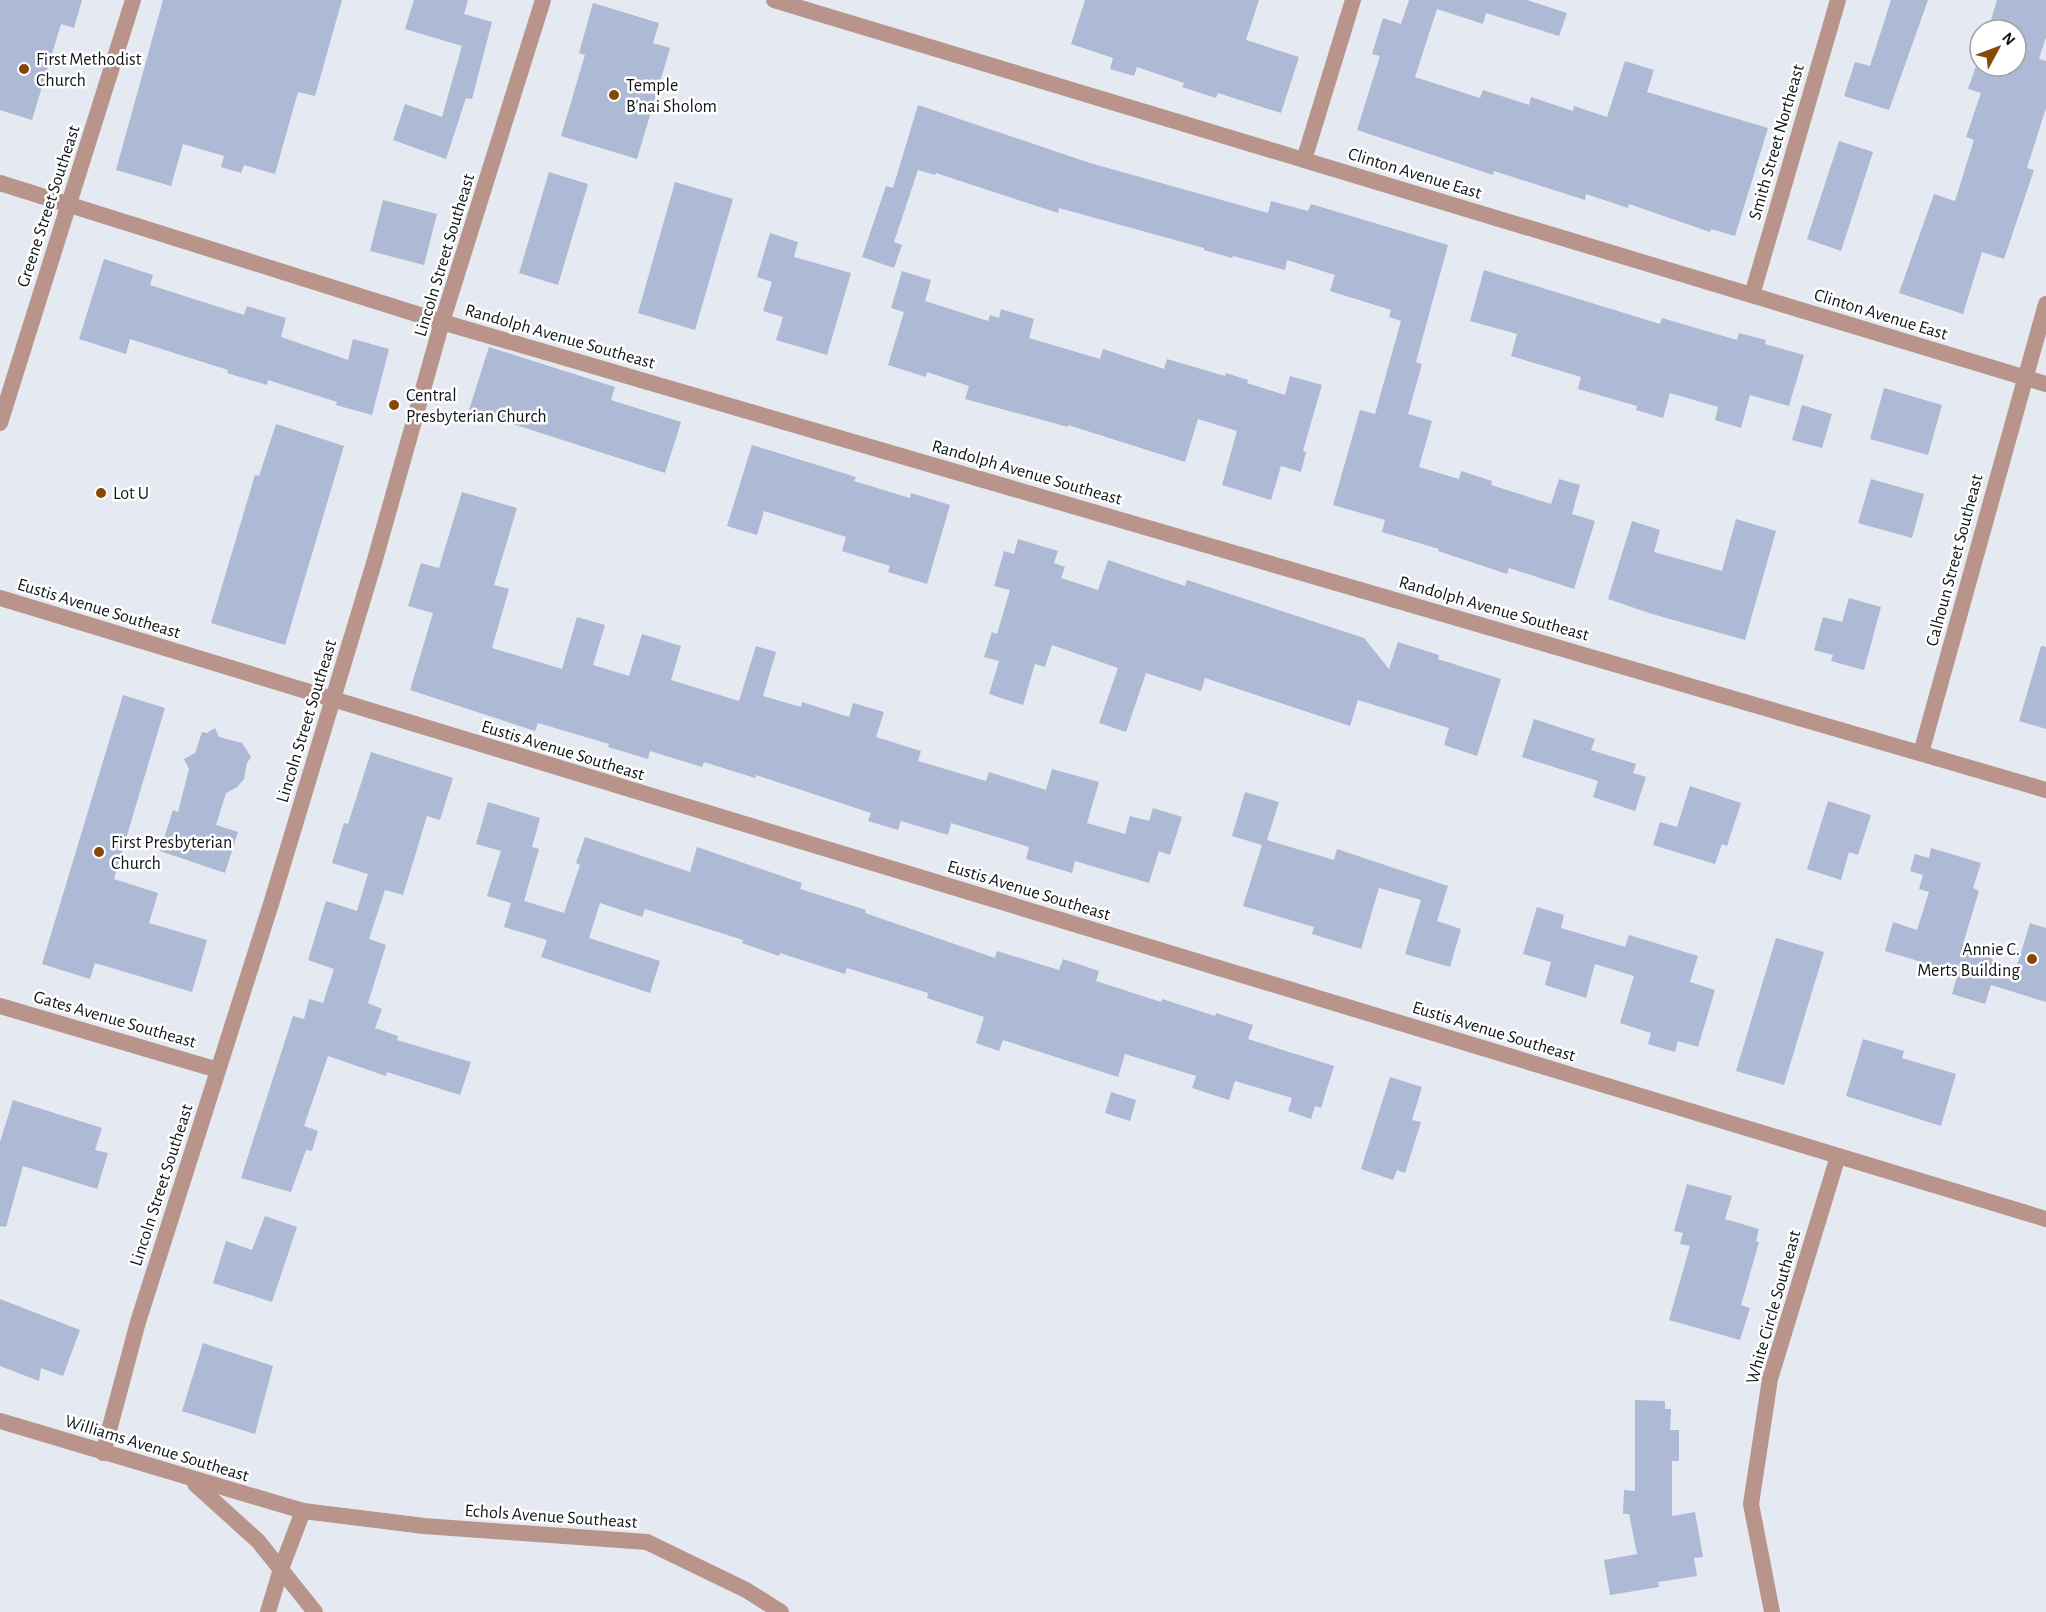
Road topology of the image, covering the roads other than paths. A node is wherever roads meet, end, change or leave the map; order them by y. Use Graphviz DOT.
graph roads {
  1 [pos="133,0"];
  2 [pos="543,0"];
  3 [pos="774,0"];
  4 [pos="1353,0"];
  5 [pos="1838,0"];
  6 [pos="1304,160"];
  7 [pos="0,183"];
  8 [pos="69,205"];
  9 [pos="1752,295"];
  10 [pos="2046,304"];
  11 [pos="442,322"];
  12 [pos="2025,378"];
  13 [pos="2046,384"];
  14 [pos="0,423"];
  15 [pos="0,598"];
  16 [pos="333,700"];
  17 [pos="1921,753"];
  18 [pos="2046,790"];
  19 [pos="0,1006"];
  20 [pos="218,1070"];
  21 [pos="1838,1156"];
  22 [pos="2046,1219"];
  23 [pos="0,1421"];
  24 [pos="103,1453"];
  25 [pos="190,1479"];
  26 [pos="303,1511"];
  27 [pos="281,1569"];
  28 [pos="268,1612"];
  29 [pos="315,1612"];
  30 [pos="781,1612"];
  31 [pos="1772,1612"];
  1 -- 8 [label="street, Greene Street Southeast"];
  2 -- 11 [label="street, Lincoln Street Southeast"];
  3 -- 6 [label="street, Clinton Avenue East"];
  4 -- 6 [label="street"];
  5 -- 9 [label="street, Smith Street Northeast"];
  6 -- 9 [label="street, Clinton Avenue East"];
  7 -- 8 [label="street, Randolph Avenue Southeast"];
  8 -- 11 [label="street, Randolph Avenue Southeast"];
  8 -- 14 [label="street, Greene Street Southeast"];
  9 -- 12 [label="street, Clinton Avenue East"];
  10 -- 12 [label="street, Calhoun Street Southeast"];
  11 -- 16 [label="street, Lincoln Street Southeast"];
  11 -- 17 [label="street, Randolph Avenue Southeast"];
  12 -- 13 [label="street, Clinton Avenue East"];
  12 -- 17 [label="street, Calhoun Street Southeast"];
  15 -- 16 [label="street, Eustis Avenue Southeast"];
  16 -- 20 [label="street, Lincoln Street Southeast"];
  16 -- 21 [label="street, Eustis Avenue Southeast"];
  17 -- 18 [label="street, Randolph Avenue Southeast"];
  19 -- 20 [label="street, Gates Avenue Southeast"];
  20 -- 24 [label="street, Lincoln Street Southeast"];
  21 -- 22 [label="street, Eustis Avenue Southeast"];
  21 -- 31 [label="street, White Circle Southeast"];
  23 -- 24 [label="street, Williams Avenue Southeast"];
  24 -- 25 [label="street, Williams Avenue Southeast"];
  25 -- 26 [label="street, Williams Avenue Southeast"];
  25 -- 27 [label="street"];
  26 -- 27 [label="street"];
  26 -- 30 [label="street, Echols Avenue Southeast"];
  27 -- 28 [label="street"];
  27 -- 29 [label="street"];
}
